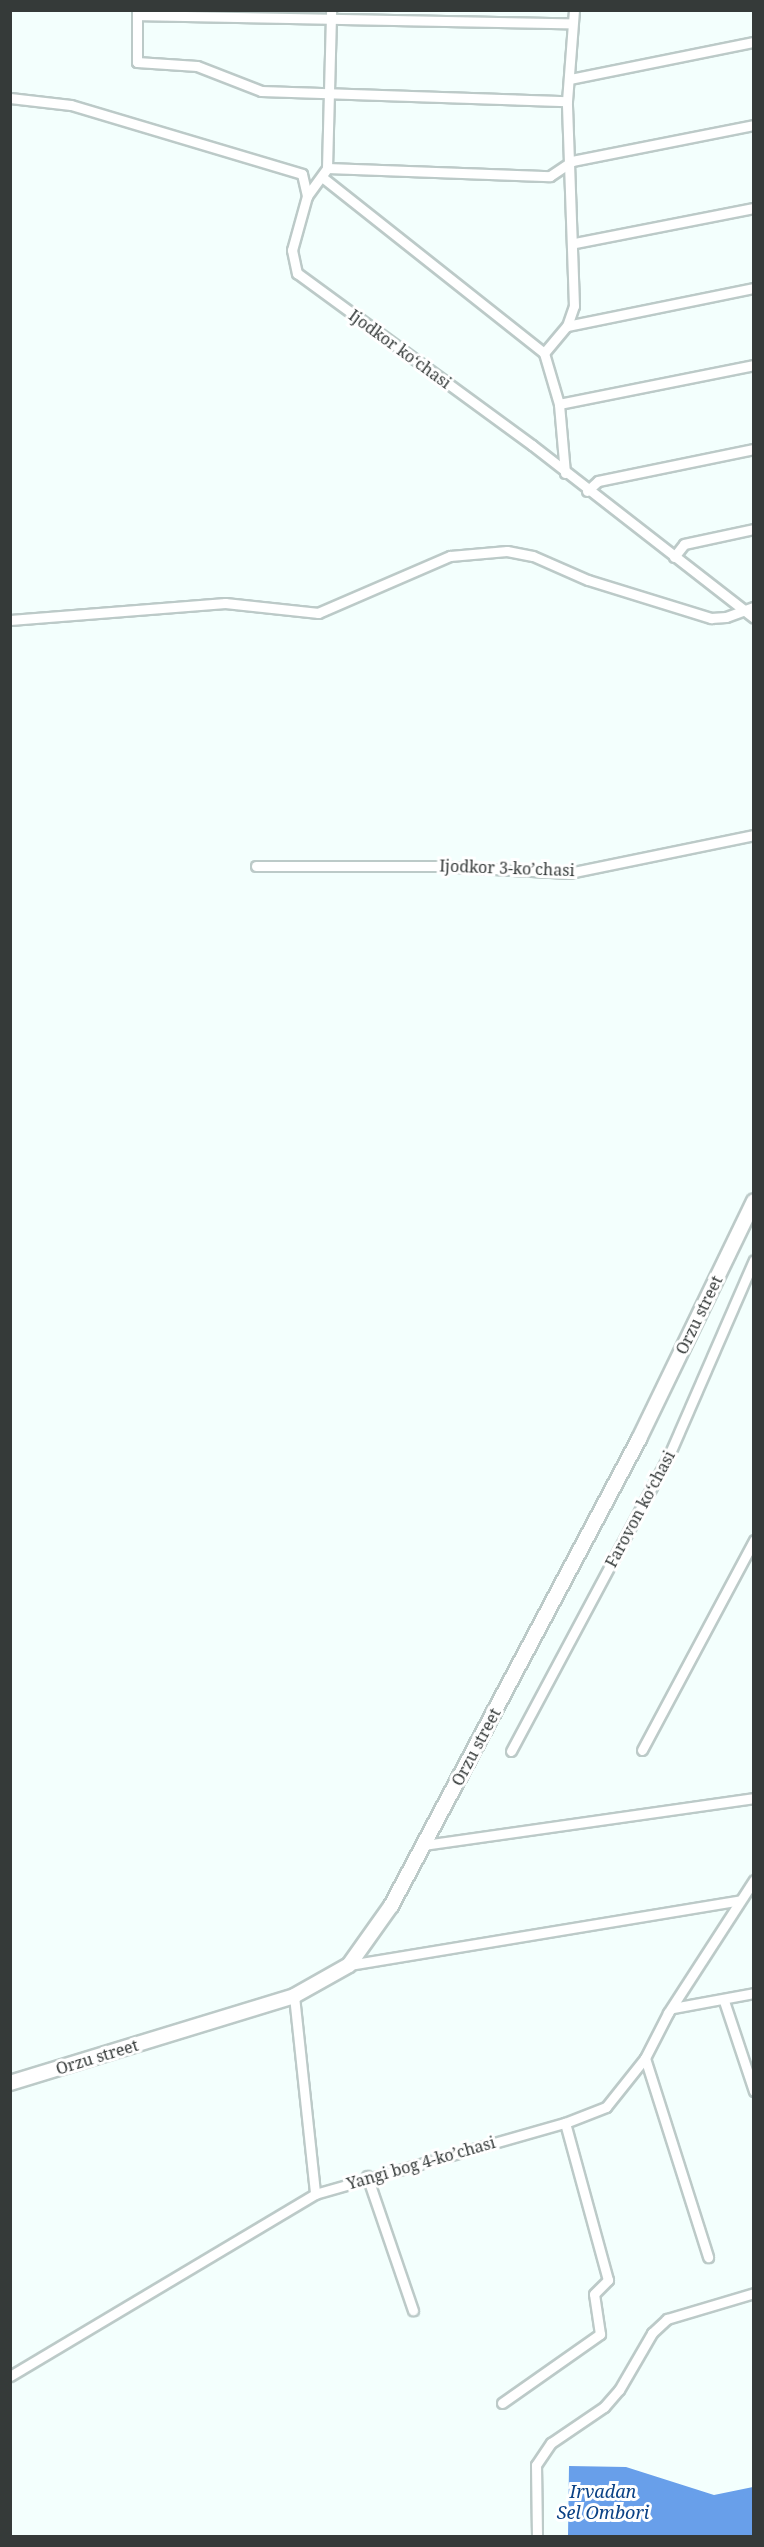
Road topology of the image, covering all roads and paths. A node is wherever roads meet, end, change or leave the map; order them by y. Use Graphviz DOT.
graph roads {
  1 [pos="573,10"];
  2 [pos="137,13"];
  3 [pos="331,15"];
  4 [pos="572,23"];
  5 [pos="753,42"];
  6 [pos="570,79"];
  7 [pos="328,92"];
  8 [pos="10,98"];
  9 [pos="567,101"];
  10 [pos="753,125"];
  11 [pos="572,160"];
  12 [pos="327,168"];
  13 [pos="322,177"];
  14 [pos="307,196"];
  15 [pos="753,207"];
  16 [pos="575,243"];
  17 [pos="753,288"];
  18 [pos="567,326"];
  19 [pos="544,353"];
  20 [pos="753,365"];
  21 [pos="559,404"];
  22 [pos="753,449"];
  23 [pos="565,473"];
  24 [pos="587,492"];
  25 [pos="753,529"];
  26 [pos="674,557"];
  27 [pos="753,608"];
  28 [pos="743,610"];
  29 [pos="753,618"];
  30 [pos="10,620"];
  31 [pos="753,834"];
  32 [pos="256,866"];
  33 [pos="753,1201"];
  34 [pos="753,1260"];
  35 [pos="753,1540"];
  36 [pos="642,1750"];
  37 [pos="511,1751"];
  38 [pos="753,1798"];
  39 [pos="423,1845"];
  40 [pos="753,1880"];
  41 [pos="750,1890"];
  42 [pos="740,1900"];
  43 [pos="349,1965"];
  44 [pos="753,1993"];
  45 [pos="294,1996"];
  46 [pos="724,2001"];
  47 [pos="673,2008"];
  48 [pos="645,2058"];
  49 [pos="10,2083"];
  50 [pos="753,2091"];
  51 [pos="565,2123"];
  52 [pos="367,2176"];
  53 [pos="315,2194"];
  54 [pos="708,2257"];
  55 [pos="753,2293"];
  56 [pos="412,2310"];
  57 [pos="10,2376"];
  58 [pos="502,2403"];
  59 [pos="537,2536"];
  1 -- 4 [label="street"];
  2 -- 3 [label="street"];
  2 -- 7 [label="street"];
  3 -- 4 [label="street"];
  3 -- 7 [label="street, Ijodkor koʻchasi"];
  4 -- 6 [label="street"];
  5 -- 6 [label="street"];
  6 -- 9 [label="street"];
  7 -- 9 [label="street"];
  7 -- 12 [label="street, Ijodkor koʻchasi"];
  8 -- 14 [label="street"];
  9 -- 11 [label="street"];
  10 -- 11 [label="street"];
  11 -- 12 [label="street"];
  11 -- 16 [label="street"];
  12 -- 13 [label="street, Ijodkor koʻchasi"];
  13 -- 14 [label="street, Ijodkor koʻchasi"];
  13 -- 19 [label="street"];
  14 -- 23 [label="street, Ijodkor koʻchasi"];
  15 -- 16 [label="street"];
  16 -- 18 [label="street"];
  17 -- 18 [label="street"];
  18 -- 19 [label="street"];
  19 -- 21 [label="street"];
  20 -- 21 [label="street"];
  21 -- 23 [label="street"];
  22 -- 24 [label="street"];
  23 -- 24 [label="street, Ijodkor koʻchasi"];
  24 -- 26 [label="street, Ijodkor koʻchasi"];
  25 -- 26 [label="street"];
  26 -- 28 [label="street, Ijodkor koʻchasi"];
  27 -- 28 [label="street"];
  28 -- 29 [label="street, Ijodkor koʻchasi"];
  28 -- 30 [label="street"];
  31 -- 32 [label="street, Ijodkor 3-koʼchasi"];
  33 -- 39 [label="main road, Orzu street"];
  34 -- 37 [label="street, Farovon koʻchasi"];
  35 -- 36 [label="street"];
  38 -- 39 [label="street"];
  39 -- 43 [label="main road, Orzu street"];
  40 -- 41 [label="street, Yangi bog 4-koʼchasi"];
  41 -- 42 [label="street, Yangi bog 4-koʼchasi"];
  42 -- 43 [label="street"];
  42 -- 47 [label="street, Yangi bog 4-koʼchasi"];
  43 -- 45 [label="main road, Orzu street"];
  44 -- 46 [label="street"];
  45 -- 49 [label="main road, Orzu street"];
  45 -- 53 [label="street"];
  46 -- 47 [label="street"];
  46 -- 50 [label="street"];
  47 -- 48 [label="street, Yangi bog 4-koʼchasi"];
  48 -- 51 [label="street, Yangi bog 4-koʼchasi"];
  48 -- 54 [label="street"];
  51 -- 52 [label="street, Yangi bog 4-koʼchasi"];
  51 -- 58 [label="street"];
  52 -- 53 [label="street, Yangi bog 4-koʼchasi"];
  52 -- 56 [label="street"];
  53 -- 57 [label="street, Yangi bog 4-koʼchasi"];
  55 -- 59 [label="street"];
}
